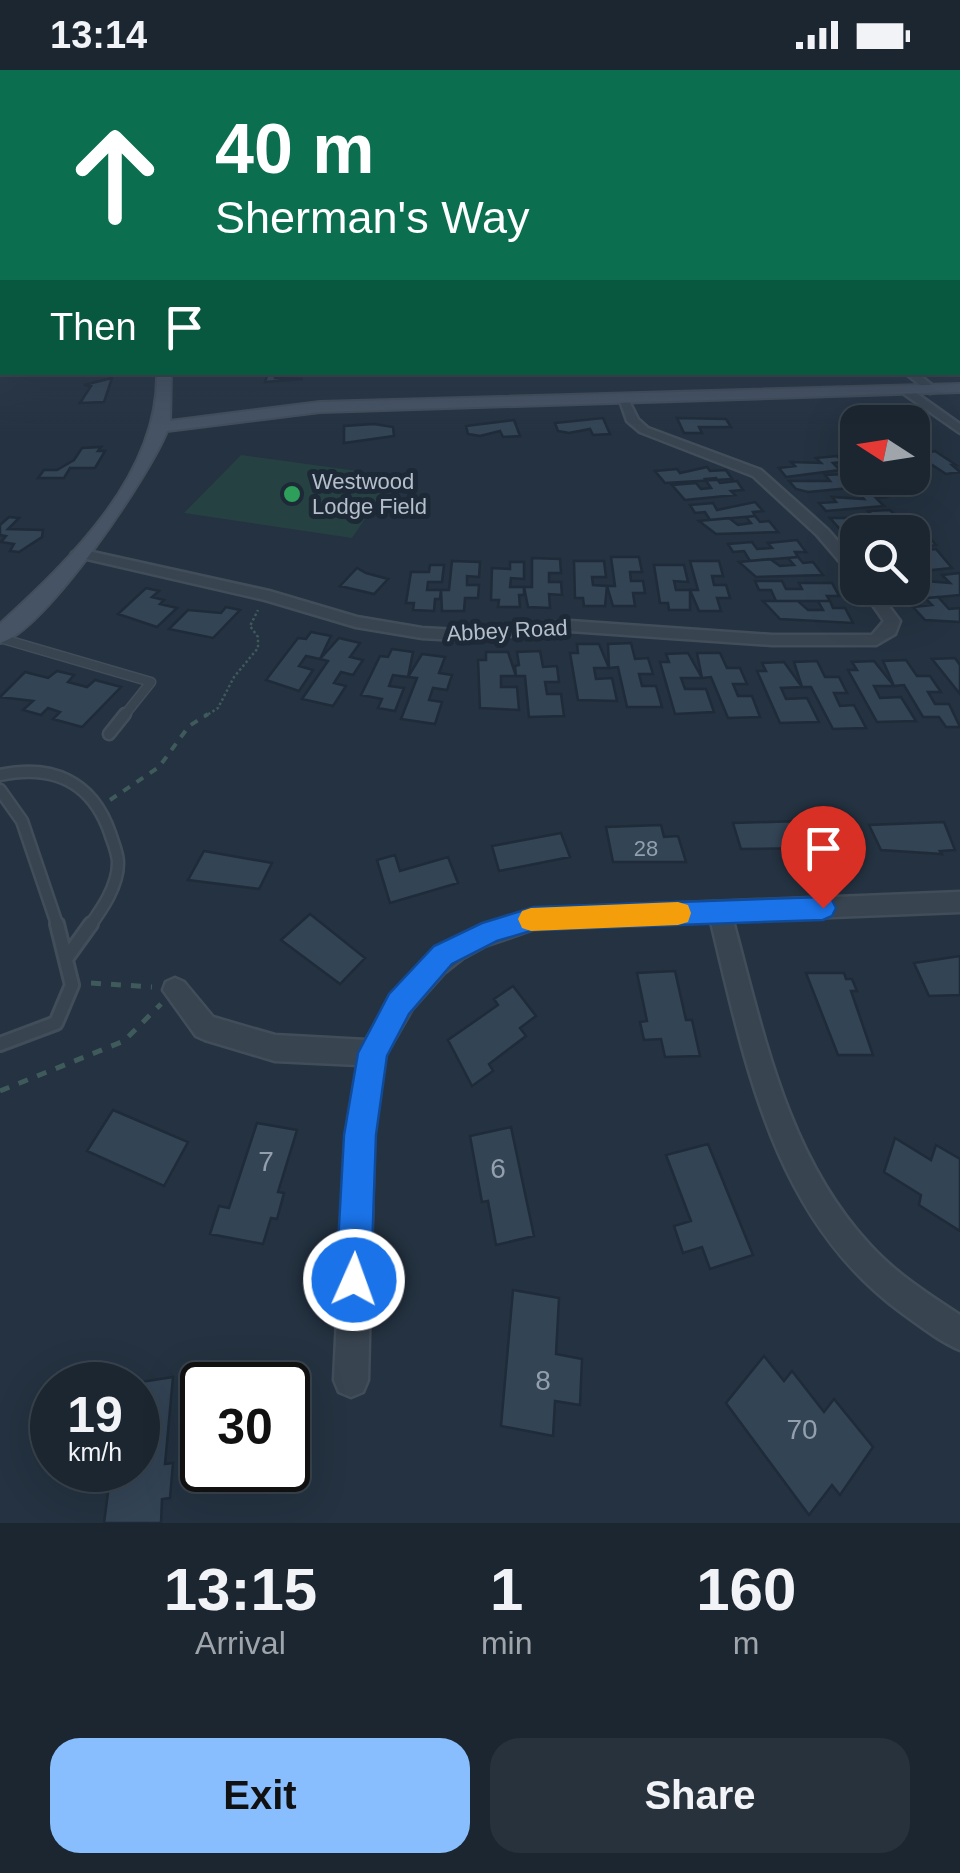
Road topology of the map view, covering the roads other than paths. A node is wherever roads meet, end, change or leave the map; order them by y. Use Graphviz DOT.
graph roads {
  1 [pos="164,375"];
  2 [pos="913,375"];
  3 [pos="960,388"];
  4 [pos="934,391"];
  5 [pos="908,392"];
  6 [pos="622,397"];
  7 [pos="162,420"];
  8 [pos="960,429"];
  9 [pos="79,553"];
  10 [pos="840,553"];
  11 [pos="880,605"];
  12 [pos="0,637"];
  13 [pos="109,734"];
  14 [pos="0,775"];
  15 [pos="0,790"];
  16 [pos="960,902"];
  17 [pos="720,912"];
  18 [pos="68,956"];
  19 [pos="175,990"];
  20 [pos="0,1044"];
  21 [pos="373,1053"];
  22 [pos="960,1334"];
  23 [pos="351,1380"];
  1 -- 7 [label="street"];
  2 -- 4 [label="street"];
  3 -- 4 [label="street"];
  4 -- 5 [label="street"];
  5 -- 6 [label="street"];
  5 -- 8 [label="street"];
  6 -- 7 [label="street"];
  6 -- 10 [label="street"];
  7 -- 9 [label="street"];
  9 -- 11 [label="street, Abbey Road"];
  9 -- 12 [label="street"];
  12 -- 13 [label="lane"];
  14 -- 18 [label="lane"];
  15 -- 18 [label="lane"];
  16 -- 17 [label="street"];
  17 -- 21 [label="street"];
  17 -- 22 [label="street"];
  18 -- 20 [label="lane"];
  19 -- 21 [label="street"];
  21 -- 23 [label="street"];
}
